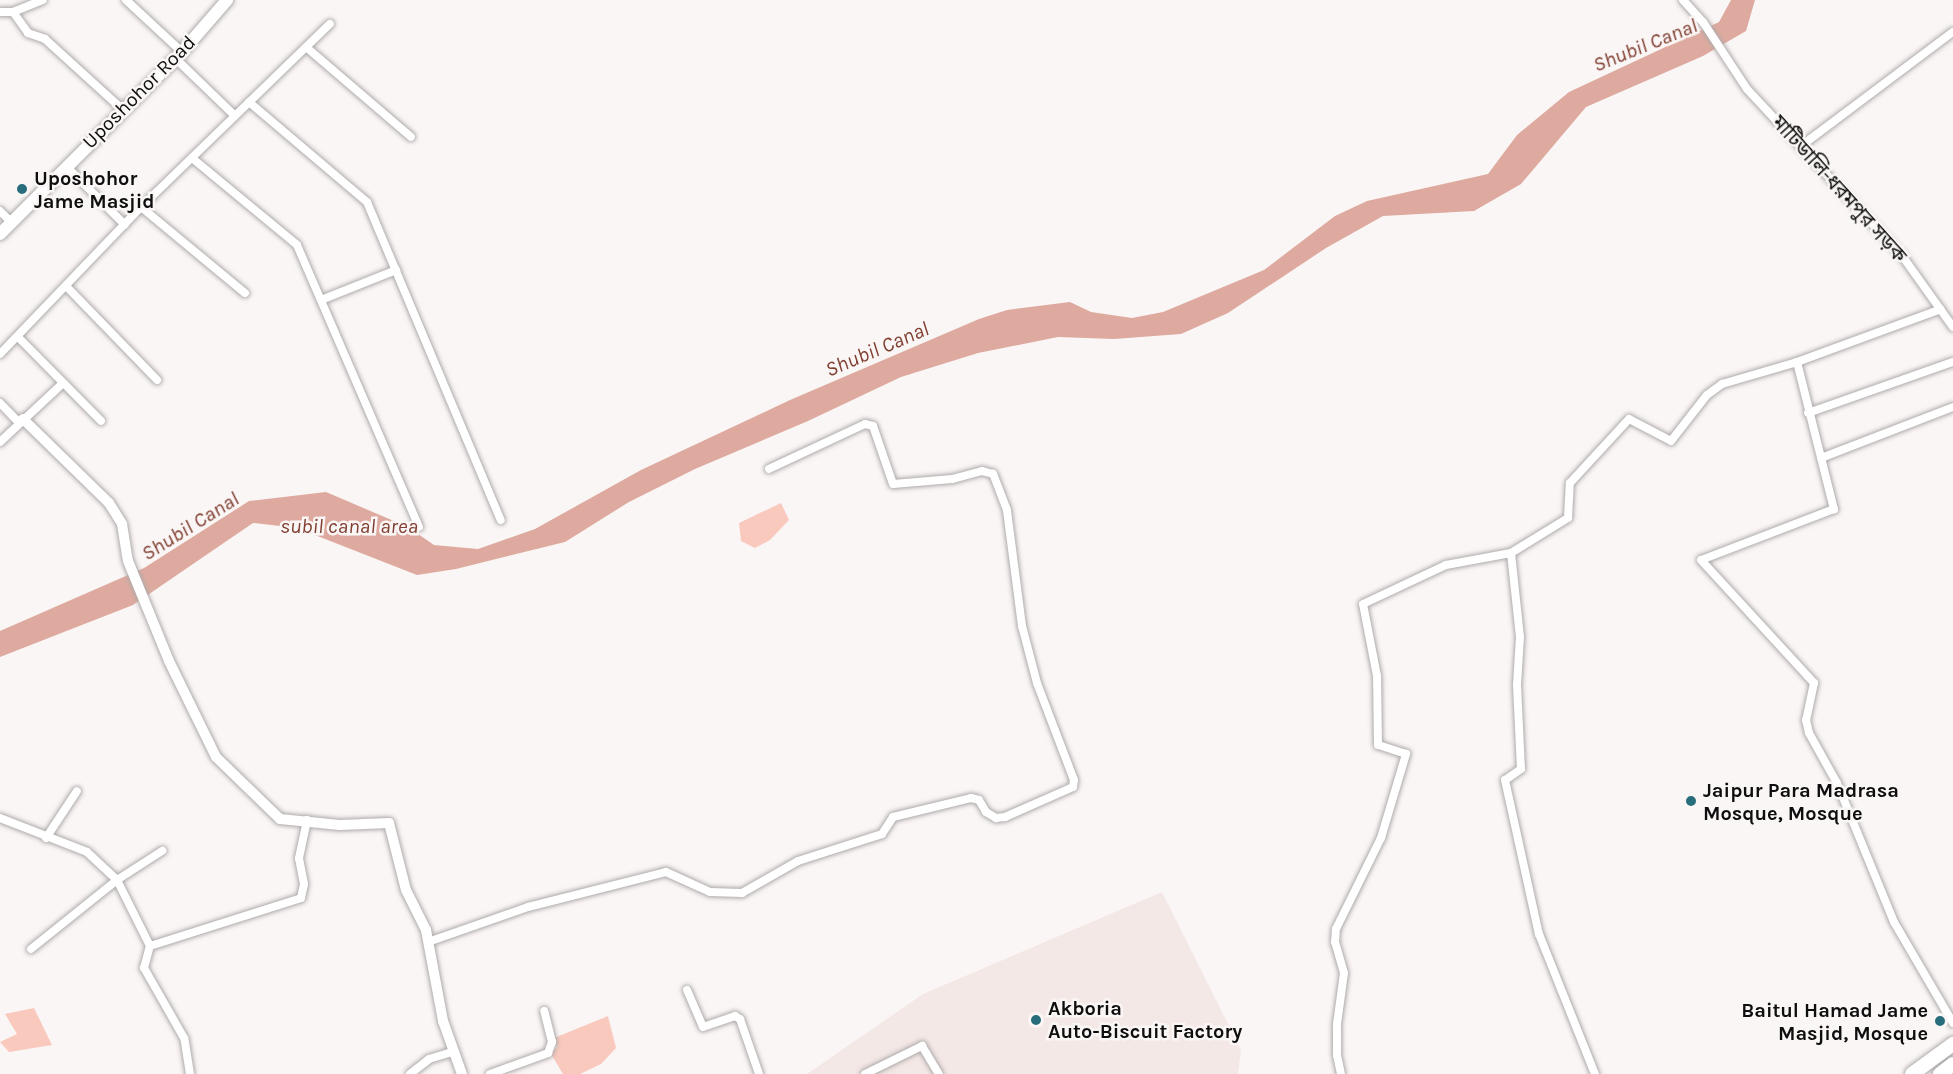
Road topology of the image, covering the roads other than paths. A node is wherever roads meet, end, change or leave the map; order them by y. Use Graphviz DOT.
graph roads {
  1 [pos="43,0"];
  2 [pos="126,0"];
  3 [pos="227,0"];
  4 [pos="1683,0"];
  5 [pos="0,12"];
  6 [pos="13,12"];
  7 [pos="330,24"];
  8 [pos="1953,32"];
  9 [pos="306,47"];
  10 [pos="178,55"];
  11 [pos="249,102"];
  12 [pos="122,109"];
  13 [pos="235,116"];
  14 [pos="411,137"];
  15 [pos="1801,146"];
  16 [pos="192,158"];
  17 [pos="66,166"];
  18 [pos="141,207"];
  19 [pos="0,211"];
  20 [pos="11,222"];
  21 [pos="124,225"];
  22 [pos="0,234"];
  23 [pos="396,270"];
  24 [pos="66,286"];
  25 [pos="245,293"];
  26 [pos="321,300"];
  27 [pos="1941,309"];
  28 [pos="1953,327"];
  29 [pos="18,337"];
  30 [pos="0,354"];
  31 [pos="1797,362"];
  32 [pos="1953,362"];
  33 [pos="157,380"];
  34 [pos="63,383"];
  35 [pos="0,403"];
  36 [pos="1953,407"];
  37 [pos="1808,413"];
  38 [pos="21,421"];
  39 [pos="101,421"];
  40 [pos="0,442"];
  41 [pos="1821,458"];
  42 [pos="769,469"];
  43 [pos="501,520"];
  44 [pos="419,527"];
  45 [pos="1511,553"];
  46 [pos="77,791"];
  47 [pos="0,818"];
  48 [pos="307,820"];
  49 [pos="46,838"];
  50 [pos="162,851"];
  51 [pos="117,880"];
  52 [pos="428,942"];
  53 [pos="150,946"];
  54 [pos="31,949"];
  55 [pos="687,990"];
  56 [pos="543,1011"];
  57 [pos="1953,1023"];
  58 [pos="1953,1044"];
  59 [pos="455,1051"];
  60 [pos="1953,1064"];
  61 [pos="190,1074"];
  62 [pos="410,1074"];
  63 [pos="462,1074"];
  64 [pos="489,1074"];
  65 [pos="759,1074"];
  66 [pos="865,1074"];
  67 [pos="939,1074"];
  68 [pos="1341,1074"];
  69 [pos="1595,1074"];
  70 [pos="1912,1074"];
  71 [pos="1940,1074"];
  1 -- 6 [label="street"];
  2 -- 10 [label="street"];
  3 -- 10 [label="main road, Uposhohor Road"];
  4 -- 15 [label="street, মাটিডালি-ধরমপুর সড়ক"];
  5 -- 6 [label="street"];
  6 -- 12 [label="street"];
  7 -- 9 [label="street"];
  8 -- 15 [label="street"];
  9 -- 11 [label="street"];
  9 -- 14 [label="street"];
  10 -- 12 [label="main road, Uposhohor Road"];
  10 -- 13 [label="street"];
  11 -- 13 [label="street"];
  11 -- 23 [label="street"];
  12 -- 17 [label="main road, Uposhohor Road"];
  13 -- 16 [label="street"];
  15 -- 27 [label="street, মাটিডালি-ধরমপুর সড়ক"];
  16 -- 18 [label="street"];
  16 -- 26 [label="street"];
  17 -- 20 [label="main road, Uposhohor Road"];
  17 -- 21 [label="street"];
  18 -- 21 [label="street"];
  18 -- 25 [label="street"];
  19 -- 20 [label="street"];
  20 -- 22 [label="main road, Uposhohor Road"];
  21 -- 24 [label="street"];
  23 -- 26 [label="street"];
  23 -- 43 [label="street"];
  24 -- 29 [label="street"];
  24 -- 33 [label="street"];
  26 -- 44 [label="street"];
  27 -- 28 [label="street, মাটিডালি-ধরমপুর সড়ক"];
  27 -- 31 [label="street"];
  29 -- 30 [label="street"];
  29 -- 34 [label="street"];
  31 -- 37 [label="street"];
  31 -- 45 [label="street"];
  32 -- 37 [label="street"];
  34 -- 38 [label="street"];
  34 -- 39 [label="street"];
  35 -- 38 [label="street"];
  36 -- 41 [label="street"];
  37 -- 41 [label="street"];
  38 -- 40 [label="street"];
  38 -- 48 [label="street"];
  41 -- 57 [label="street"];
  42 -- 52 [label="street"];
  45 -- 68 [label="street"];
  45 -- 69 [label="street"];
  46 -- 49 [label="street"];
  47 -- 49 [label="street"];
  48 -- 52 [label="street"];
  48 -- 53 [label="street"];
  49 -- 51 [label="street"];
  50 -- 51 [label="street"];
  51 -- 53 [label="street"];
  51 -- 54 [label="street"];
  52 -- 59 [label="street"];
  53 -- 61 [label="street"];
  55 -- 65 [label="street"];
  56 -- 64 [label="street"];
  58 -- 70 [label="highway"];
  59 -- 62 [label="street"];
  59 -- 63 [label="street"];
  60 -- 71 [label="highway"];
  66 -- 67 [label="street"];
}
